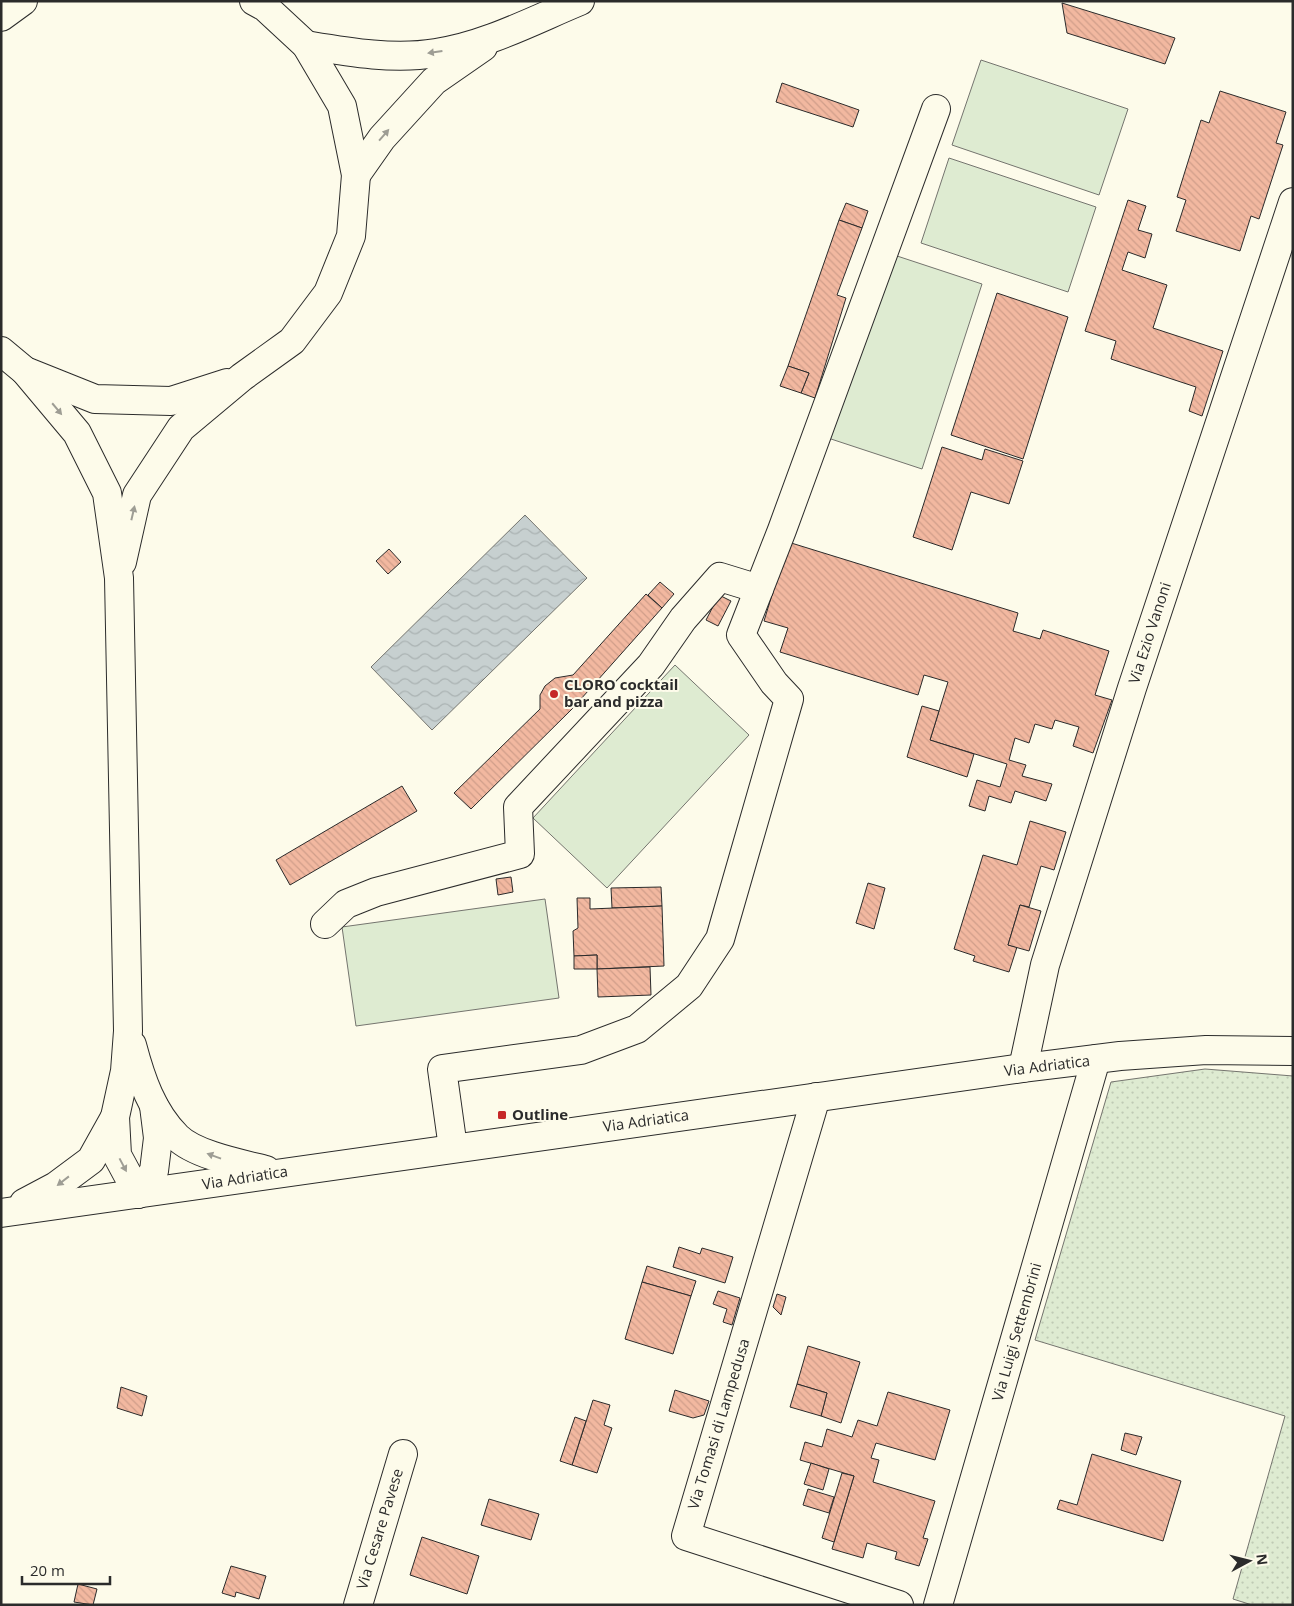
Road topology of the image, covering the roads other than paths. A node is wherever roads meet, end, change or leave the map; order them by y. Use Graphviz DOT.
graph roads {
  1 [pos="254,1"];
  2 [pos="580,1"];
  3 [pos="499,36"];
  4 [pos="306,46"];
  5 [pos="936,109"];
  6 [pos="356,175"];
  7 [pos="1293,202"];
  8 [pos="1,351"];
  9 [pos="26,371"];
  10 [pos="242,377"];
  11 [pos="119,578"];
  12 [pos="759,589"];
  13 [pos="324,924"];
  14 [pos="128,1031"];
  15 [pos="1293,1051"];
  16 [pos="1096,1059"];
  17 [pos="1023,1068"];
  18 [pos="816,1097"];
  19 [pos="154,1106"];
  20 [pos="115,1117"];
  21 [pos="453,1148"];
  22 [pos="278,1173"];
  23 [pos="138,1194"];
  24 [pos="3,1213"];
  25 [pos="403,1454"];
  26 [pos="358,1605"];
  27 [pos="899,1605"];
  28 [pos="938,1605"];
  1 -- 4 [label="street"];
  2 -- 3 [label="street"];
  3 -- 4 [label="street, one-way"];
  6 -- 3 [label="street, one-way"];
  4 -- 6 [label="street"];
  5 -- 12 [label="street"];
  6 -- 10 [label="street"];
  7 -- 17 [label="street, Via Ezio Vanoni"];
  8 -- 9 [label="street"];
  9 -- 10 [label="street"];
  9 -- 11 [label="street, one-way"];
  11 -- 10 [label="street, one-way"];
  11 -- 14 [label="street"];
  12 -- 13 [label="street"];
  12 -- 21 [label="street"];
  14 -- 19 [label="street"];
  14 -- 20 [label="street"];
  15 -- 16 [label="street, Via Adriatica"];
  16 -- 17 [label="street, Via Adriatica"];
  16 -- 28 [label="street, Via Luigi Settembrini"];
  17 -- 18 [label="street, Via Adriatica"];
  18 -- 21 [label="street, Via Adriatica"];
  18 -- 27 [label="street, Via Tomasi di Lampedusa"];
  22 -- 19 [label="street, one-way"];
  19 -- 23 [label="street"];
  20 -- 23 [label="street, one-way"];
  20 -- 24 [label="street, one-way"];
  21 -- 22 [label="street, Via Adriatica"];
  22 -- 23 [label="street, Via Adriatica"];
  23 -- 24 [label="street, Via Adriatica"];
  25 -- 26 [label="street, Via Cesare Pavese"];
}
